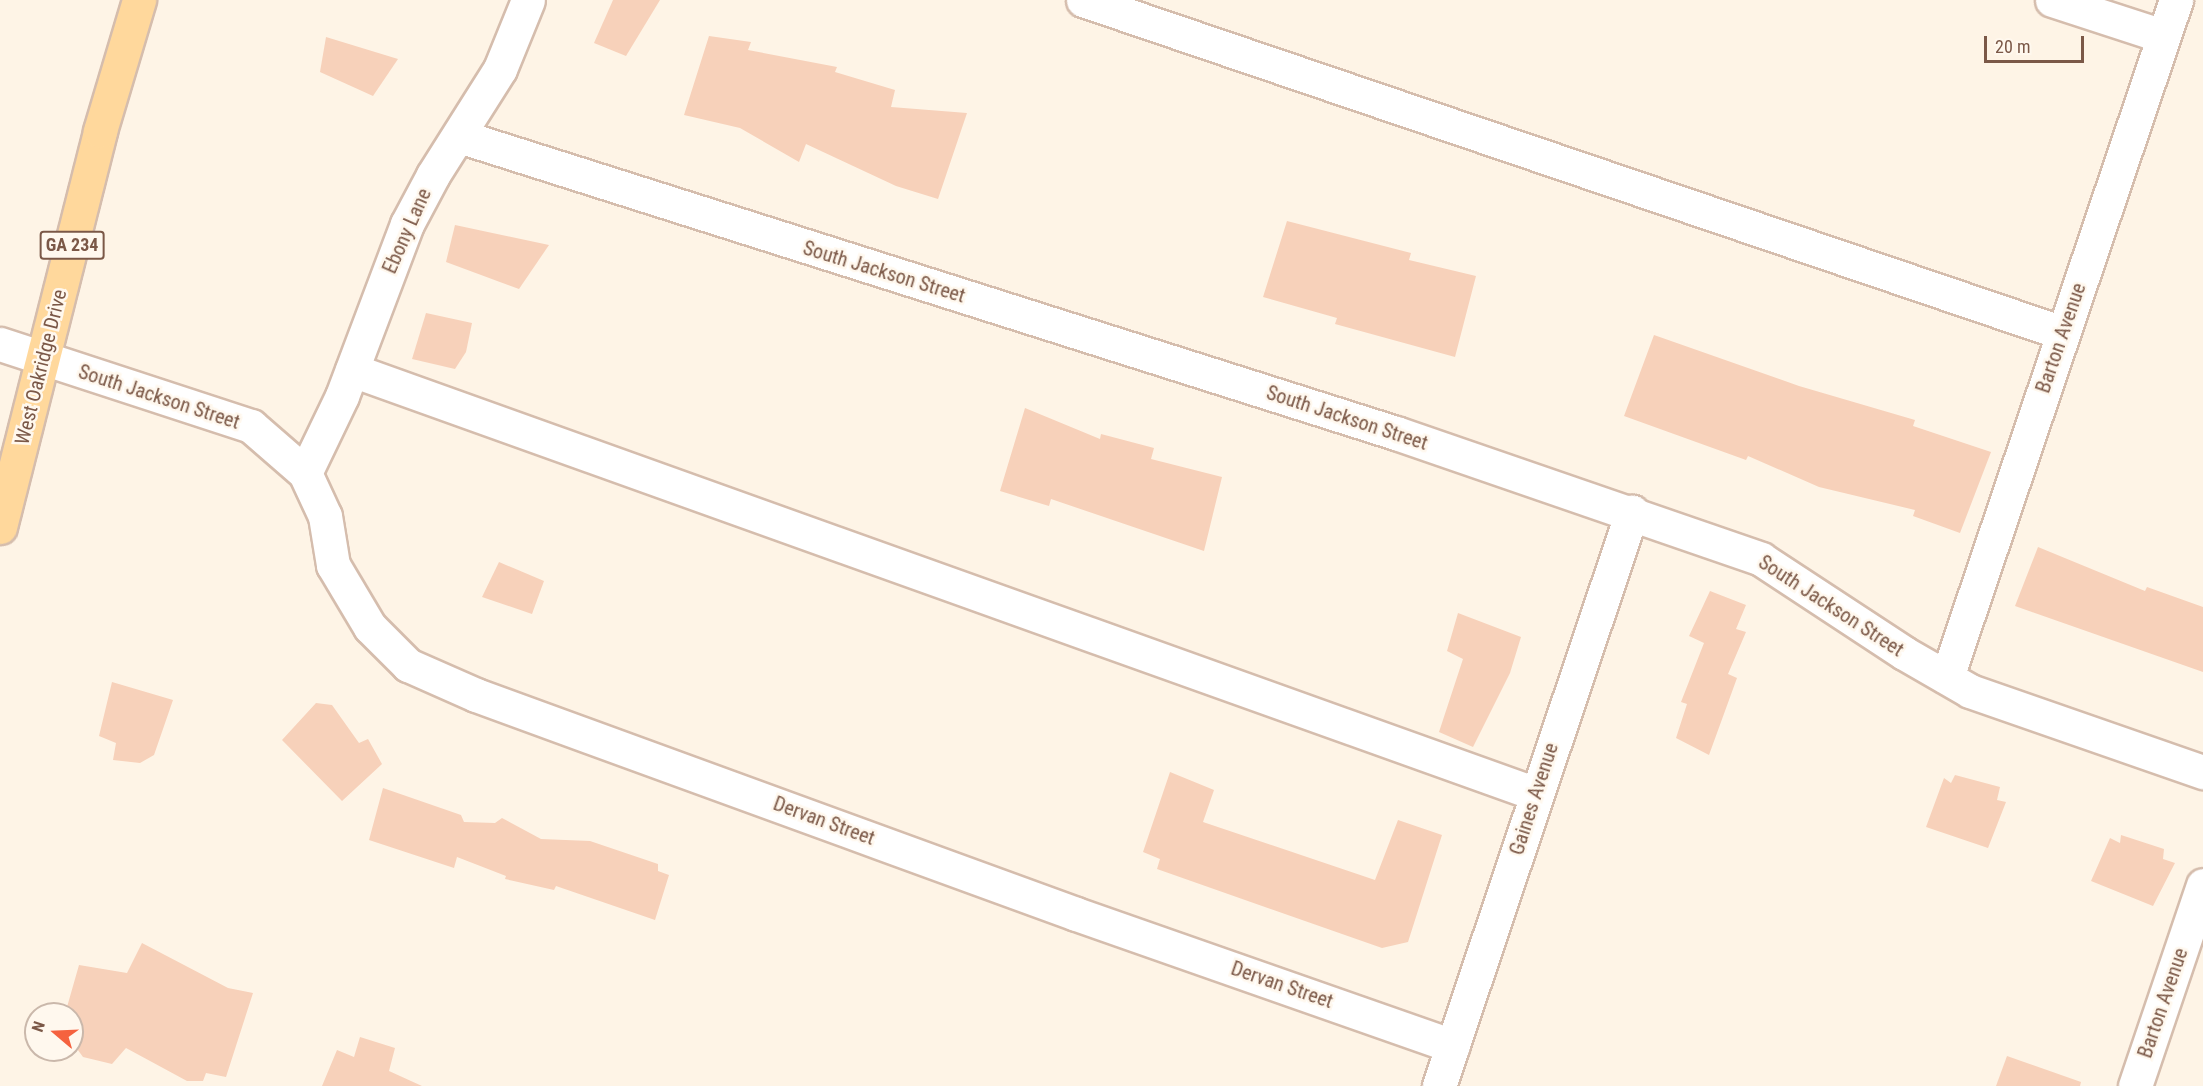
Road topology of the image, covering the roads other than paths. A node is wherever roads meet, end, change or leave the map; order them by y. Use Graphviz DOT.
graph roads {
  1 [pos="139,0"];
  2 [pos="528,0"];
  3 [pos="1083,0"];
  4 [pos="2052,0"];
  5 [pos="2176,0"];
  6 [pos="2163,36"];
  7 [pos="459,136"];
  8 [pos="2063,333"];
  9 [pos="0,344"];
  10 [pos="43,359"];
  11 [pos="352,370"];
  12 [pos="305,473"];
  13 [pos="5,489"];
  14 [pos="1632,512"];
  15 [pos="0,527"];
  16 [pos="1947,678"];
  17 [pos="2203,772"];
  18 [pos="1536,794"];
  19 [pos="2203,885"];
  20 [pos="1453,1046"];
  21 [pos="1439,1086"];
  22 [pos="2135,1086"];
  1 -- 10 [label="main road, West Oakridge Drive / GA 234"];
  2 -- 7 [label="street, Ebony Lane"];
  3 -- 8 [label="street"];
  4 -- 6 [label="street"];
  5 -- 6 [label="street, Barton Avenue"];
  6 -- 8 [label="street, Barton Avenue"];
  7 -- 11 [label="street, Ebony Lane"];
  7 -- 14 [label="street, South Jackson Street"];
  8 -- 16 [label="street, Barton Avenue"];
  9 -- 10 [label="street, South Jackson Street"];
  10 -- 12 [label="street, South Jackson Street"];
  10 -- 13 [label="main road, West Oakridge Drive / GA 234"];
  11 -- 12 [label="street, Ebony Lane"];
  11 -- 18 [label="street"];
  12 -- 20 [label="street, Dervan Street"];
  13 -- 15 [label="main road, West Oakridge Drive / GA 234"];
  14 -- 16 [label="street, South Jackson Street"];
  14 -- 18 [label="street, Gaines Avenue"];
  16 -- 17 [label="street, South Jackson Street"];
  18 -- 20 [label="street, Gaines Avenue"];
  19 -- 22 [label="street, Barton Avenue"];
  20 -- 21 [label="street, Gaines Avenue"];
}
